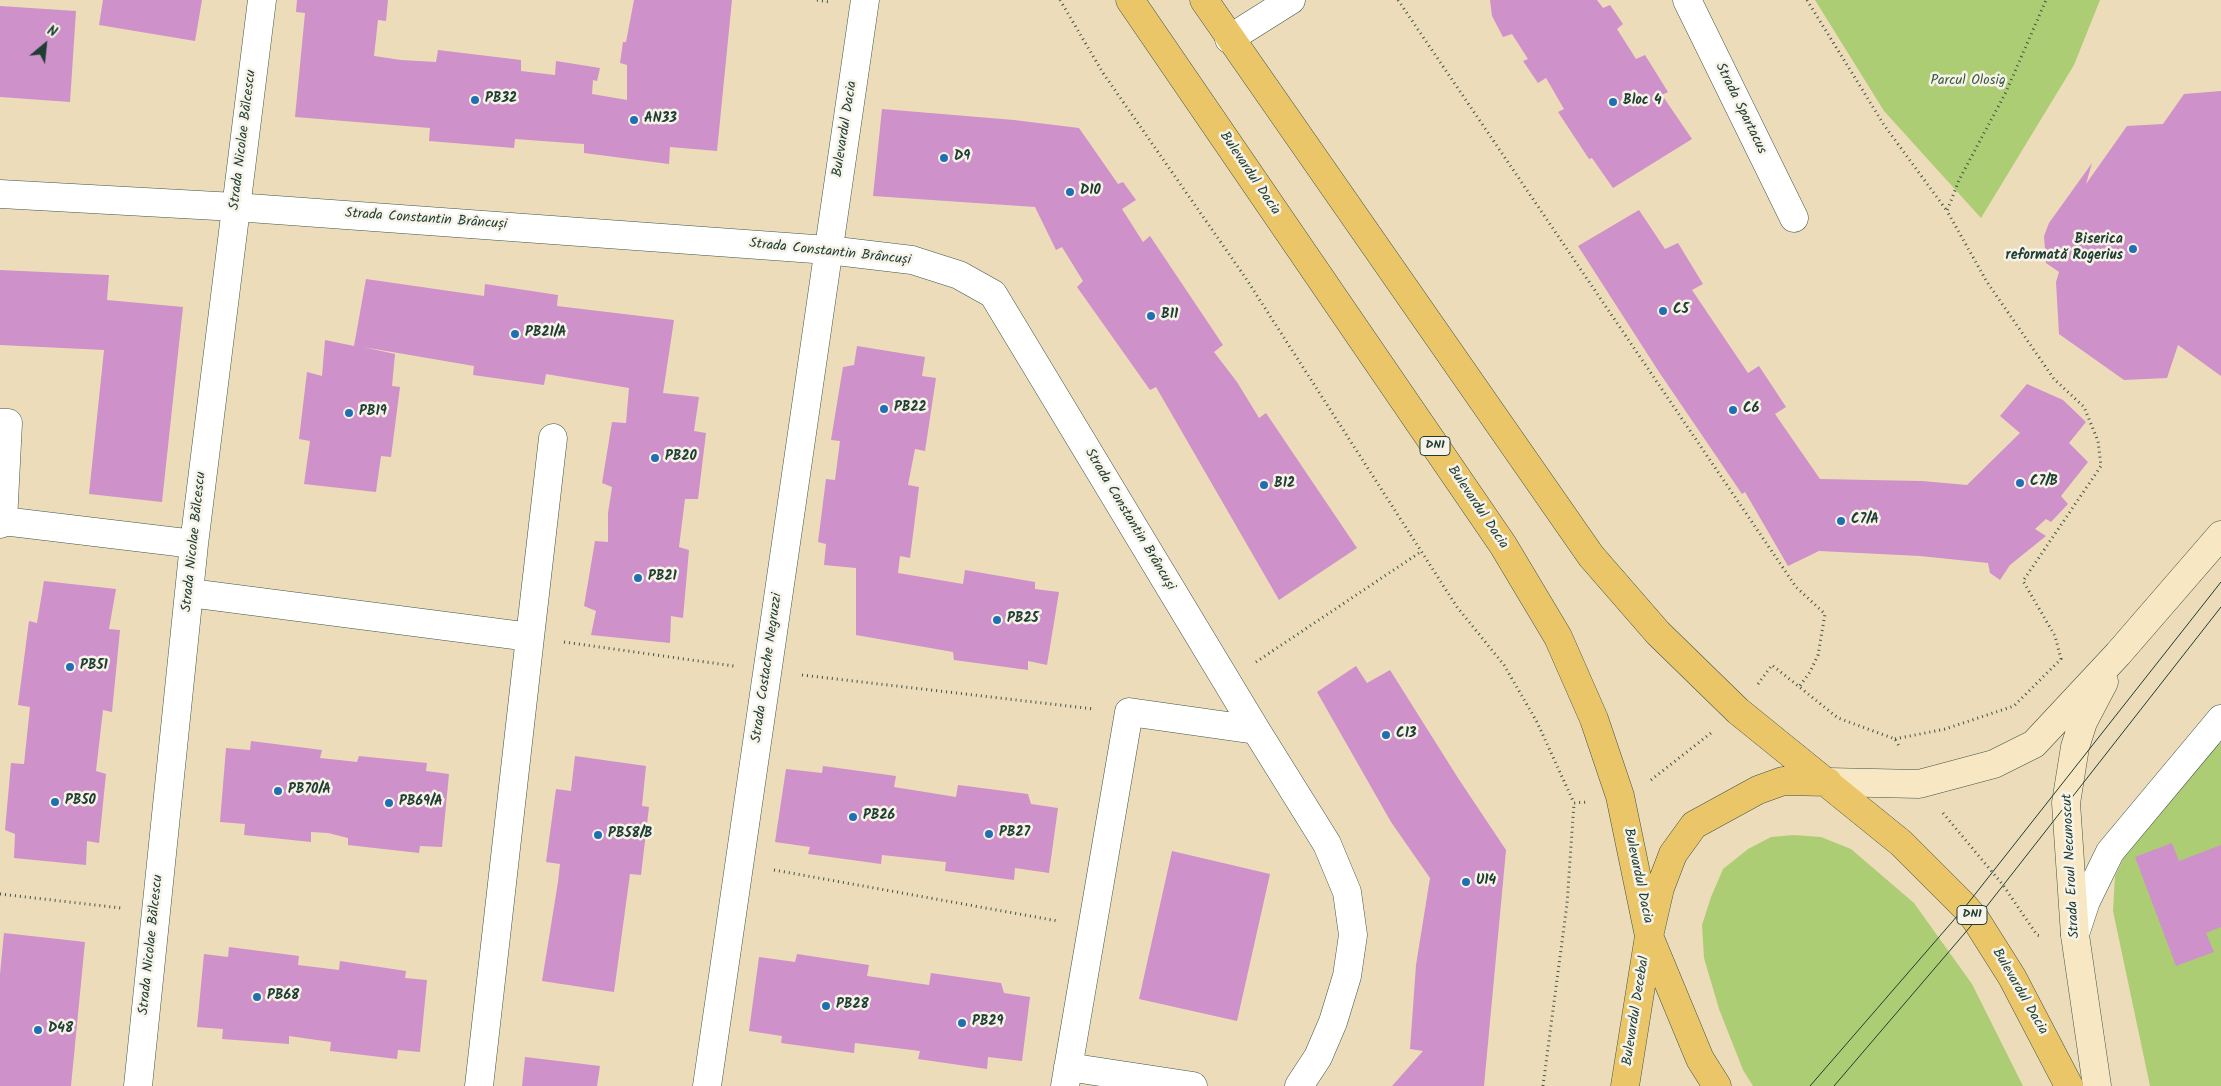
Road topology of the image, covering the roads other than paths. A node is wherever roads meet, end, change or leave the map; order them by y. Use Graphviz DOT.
graph roads {
  1 [pos="262,0"];
  2 [pos="1130,0"];
  3 [pos="1204,0"];
  4 [pos="1291,0"];
  5 [pos="1687,0"];
  6 [pos="868,3"];
  7 [pos="1229,39"];
  8 [pos="0,194"];
  9 [pos="236,206"];
  10 [pos="1794,218"];
  11 [pos="828,250"];
  12 [pos="0,422"];
  13 [pos="553,438"];
  14 [pos="1,523"];
  15 [pos="2221,535"];
  16 [pos="194,544"];
  17 [pos="190,593"];
  18 [pos="530,637"];
  19 [pos="2118,654"];
  20 [pos="2221,719"];
  21 [pos="1256,730"];
  22 [pos="1828,782"];
  23 [pos="1649,936"];
  24 [pos="2076,940"];
  25 [pos="1067,1076"];
  26 [pos="138,1086"];
  27 [pos="479,1086"];
  28 [pos="707,1086"];
  29 [pos="1193,1086"];
  30 [pos="1299,1086"];
  31 [pos="1625,1086"];
  32 [pos="1717,1086"];
  33 [pos="2069,1086"];
  34 [pos="2097,1086"];
  1 -- 9 [label="street, Strada Nicolae Bălcescu"];
  2 -- 23 [label="main road, Bulevardul Dacia / DN1"];
  3 -- 7 [label="main road, Bulevardul Dacia / DN1"];
  4 -- 7 [label="street"];
  5 -- 10 [label="street, Strada Spartacus"];
  6 -- 11 [label="street, Bulevardul Dacia"];
  7 -- 22 [label="main road, Bulevardul Dacia / DN1"];
  8 -- 9 [label="street, Strada Constantin Brâncuși"];
  9 -- 11 [label="street, Strada Constantin Brâncuși"];
  9 -- 16 [label="street, Strada Nicolae Bălcescu"];
  11 -- 21 [label="street, Strada Constantin Brâncuși"];
  11 -- 28 [label="street, Strada Costache Negruzzi"];
  12 -- 14 [label="street"];
  13 -- 18 [label="street"];
  14 -- 16 [label="street"];
  15 -- 19 [label="main road, Strada Eroul Necunoscut"];
  16 -- 17 [label="street, Strada Nicolae Bălcescu"];
  17 -- 18 [label="street"];
  17 -- 26 [label="street, Strada Nicolae Bălcescu"];
  18 -- 27 [label="street"];
  19 -- 22 [label="main road, Strada Eroul Necunoscut"];
  19 -- 24 [label="main road, Strada Eroul Necunoscut"];
  20 -- 24 [label="street"];
  21 -- 25 [label="street"];
  21 -- 30 [label="street, Strada Constantin Brâncuși"];
  22 -- 23 [label="main road, Bulevardul Dacia"];
  22 -- 33 [label="main road, Bulevardul Dacia / DN1"];
  23 -- 31 [label="main road, Bulevardul Decebal"];
  23 -- 32 [label="main road, Bulevardul Dacia / DN1"];
  24 -- 34 [label="main road, Strada Eroul Necunoscut"];
  25 -- 29 [label="street"];
}
